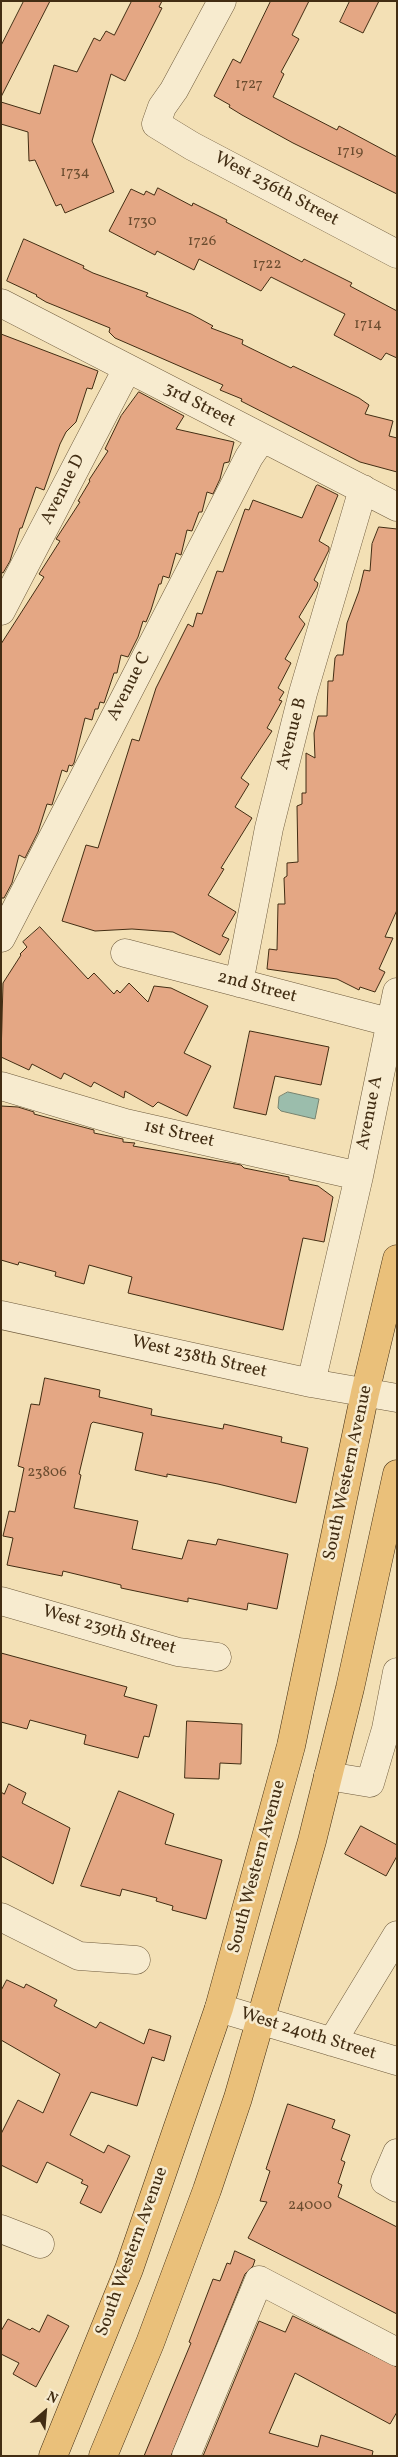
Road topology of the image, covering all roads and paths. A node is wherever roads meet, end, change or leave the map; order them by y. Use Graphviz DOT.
graph roads {
  1 [pos="222,1"];
  2 [pos="397,254"];
  3 [pos="1,303"];
  4 [pos="127,369"];
  5 [pos="262,438"];
  6 [pos="363,489"];
  7 [pos="397,507"];
  8 [pos="1,611"];
  9 [pos="1,938"];
  10 [pos="125,953"];
  11 [pos="239,983"];
  12 [pos="397,992"];
  13 [pos="389,1022"];
  14 [pos="1,1086"];
  15 [pos="359,1176"];
  16 [pos="397,1259"];
  17 [pos="1,1315"];
  18 [pos="311,1383"];
  19 [pos="365,1394"];
  20 [pos="397,1398"];
  21 [pos="397,1474"];
  22 [pos="388,1550"];
  23 [pos="1,1601"];
  24 [pos="217,1657"];
  25 [pos="397,1672"];
  26 [pos="328,1776"];
  27 [pos="1,1917"];
  28 [pos="397,1935"];
  29 [pos="136,1960"];
  30 [pos="219,2008"];
  31 [pos="260,2020"];
  32 [pos="332,2042"];
  33 [pos="397,2062"];
  34 [pos="397,2153"];
  35 [pos="397,2188"];
  36 [pos="1,2229"];
  37 [pos="40,2244"];
  38 [pos="397,2352"];
  39 [pos="53,2456"];
  40 [pos="103,2456"];
  41 [pos="186,2456"];
  1 -- 2 [label="street, West 236th Street"];
  3 -- 4 [label="street, 3rd Street"];
  4 -- 5 [label="street, 3rd Street"];
  4 -- 8 [label="street, Avenue D"];
  5 -- 6 [label="street, 3rd Street"];
  5 -- 9 [label="street, Avenue C"];
  6 -- 7 [label="street, 3rd Street"];
  6 -- 11 [label="street, Avenue B"];
  10 -- 11 [label="street, 2nd Street"];
  11 -- 13 [label="street, 2nd Street"];
  12 -- 13 [label="street, Avenue A"];
  13 -- 15 [label="street, Avenue A"];
  14 -- 15 [label="street, 1st Street"];
  15 -- 18 [label="street, Avenue A"];
  16 -- 19 [label="main road, South Western Avenue"];
  17 -- 18 [label="street, West 238th Street"];
  18 -- 19 [label="street, West 238th Street"];
  19 -- 20 [label="street, West 238th Street"];
  19 -- 30 [label="main road, South Western Avenue"];
  21 -- 22 [label="main road"];
  22 -- 26 [label="main road"];
  23 -- 24 [label="street, West 239th Street"];
  25 -- 26 [label="street"];
  26 -- 31 [label="main road"];
  27 -- 29 [label="street"];
  28 -- 32 [label="street"];
  30 -- 31 [label="street, West 240th Street"];
  30 -- 39 [label="main road, South Western Avenue"];
  31 -- 32 [label="street, West 240th Street"];
  31 -- 40 [label="main road"];
  32 -- 33 [label="street, West 240th Street"];
  34 -- 35 [label="street"];
  36 -- 37 [label="street"];
  38 -- 41 [label="street"];
}
